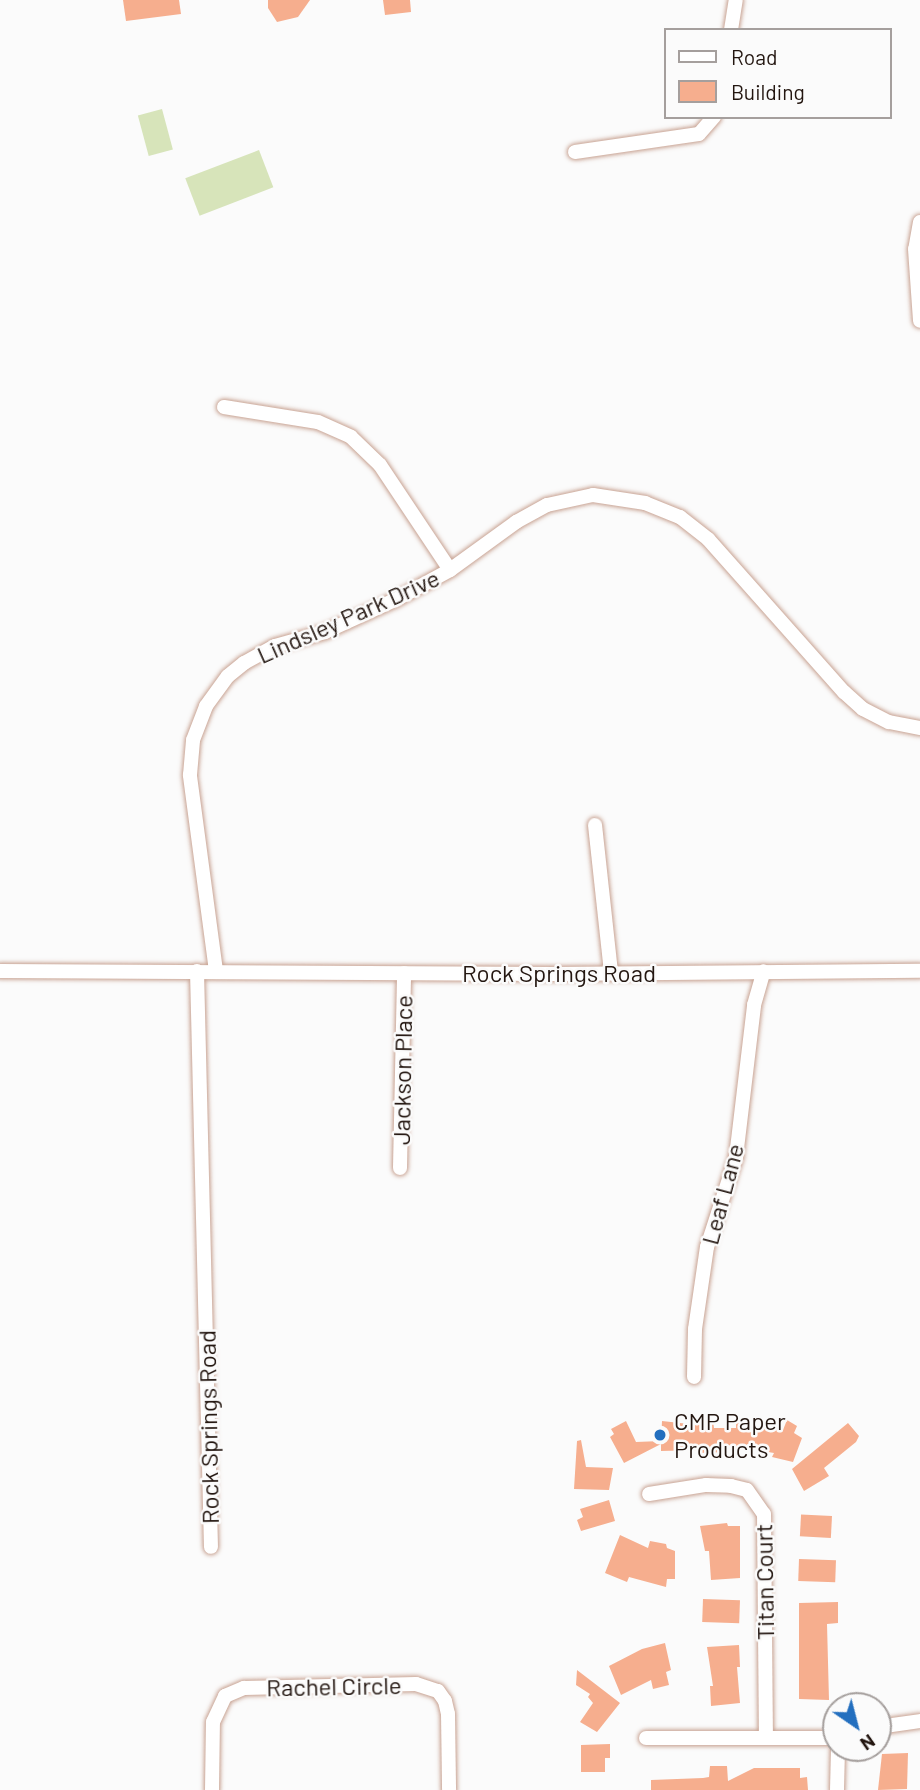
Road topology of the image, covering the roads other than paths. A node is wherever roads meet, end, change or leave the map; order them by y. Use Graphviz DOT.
graph roads {
  1 [pos="736,0"];
  2 [pos="731,28"];
  3 [pos="712,119"];
  4 [pos="575,152"];
  5 [pos="920,222"];
  6 [pos="920,321"];
  7 [pos="224,407"];
  8 [pos="450,570"];
  9 [pos="920,727"];
  10 [pos="595,825"];
  11 [pos="0,971"];
  12 [pos="197,971"];
  13 [pos="216,971"];
  14 [pos="764,971"];
  15 [pos="920,971"];
  16 [pos="404,973"];
  17 [pos="611,974"];
  18 [pos="400,1168"];
  19 [pos="694,1377"];
  20 [pos="649,1494"];
  21 [pos="211,1547"];
  22 [pos="920,1721"];
  23 [pos="892,1725"];
  24 [pos="766,1737"];
  25 [pos="646,1738"];
  26 [pos="822,1738"];
  27 [pos="838,1762"];
  28 [pos="212,1790"];
  29 [pos="449,1790"];
  30 [pos="837,1790"];
  1 -- 2 [label="street"];
  3 -- 4 [label="street"];
  5 -- 6 [label="street"];
  7 -- 8 [label="street"];
  8 -- 9 [label="street, Lindsley Park Drive"];
  8 -- 13 [label="street, Lindsley Park Drive"];
  10 -- 17 [label="street"];
  11 -- 12 [label="street, Rock Springs Road"];
  12 -- 13 [label="street, Rock Springs Road"];
  12 -- 21 [label="street, Rock Springs Road"];
  13 -- 16 [label="street, Rock Springs Road"];
  14 -- 15 [label="street, Rock Springs Road"];
  14 -- 17 [label="street, Rock Springs Road"];
  14 -- 19 [label="street, Leaf Lane"];
  16 -- 17 [label="street, Rock Springs Road"];
  16 -- 18 [label="street, Jackson Place"];
  20 -- 24 [label="street, Titan Court"];
  22 -- 23 [label="street"];
  24 -- 25 [label="street"];
  24 -- 26 [label="street"];
  27 -- 30 [label="street"];
  28 -- 29 [label="street, Rachel Circle"];
}
